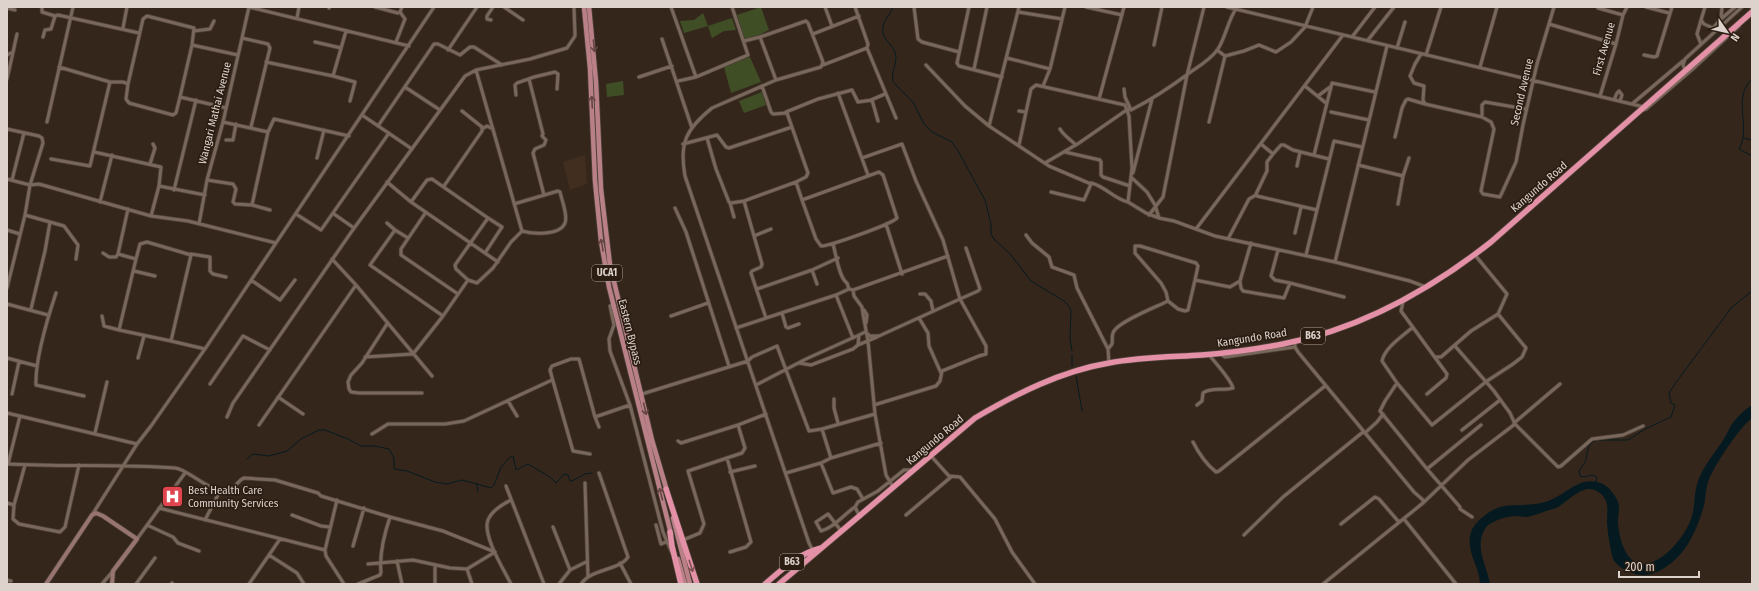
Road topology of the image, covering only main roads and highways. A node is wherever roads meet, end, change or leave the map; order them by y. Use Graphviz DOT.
graph roads {
  1 [pos="584,7"];
  2 [pos="589,7"];
  3 [pos="1752,12"];
  4 [pos="639,384"];
  5 [pos="634,386"];
  6 [pos="666,489"];
  7 [pos="670,532"];
  8 [pos="823,548"];
  9 [pos="681,584"];
  10 [pos="685,584"];
  11 [pos="690,584"];
  12 [pos="697,584"];
  13 [pos="765,584"];
  14 [pos="779,584"];
  5 -- 1 [label="main road, Eastern Bypass / UCA1, one-way"];
  2 -- 4 [label="main road, Eastern Bypass / UCA1, one-way"];
  3 -- 8 [label="highway, Kangundo Road / B63"];
  4 -- 5 [label="main road"];
  4 -- 6 [label="main road, Eastern Bypass / UCA1, one-way"];
  7 -- 5 [label="main road, Eastern Bypass / UCA1, one-way"];
  6 -- 11 [label="main road, Eastern Bypass / UCA1"];
  6 -- 12 [label="highway, one-way"];
  7 -- 9 [label="highway"];
  7 -- 10 [label="main road, Eastern Bypass / UCA1"];
  8 -- 13 [label="highway, Kangundo Road / B63"];
  8 -- 14 [label="highway, Kangundo Road / B63"];
}
